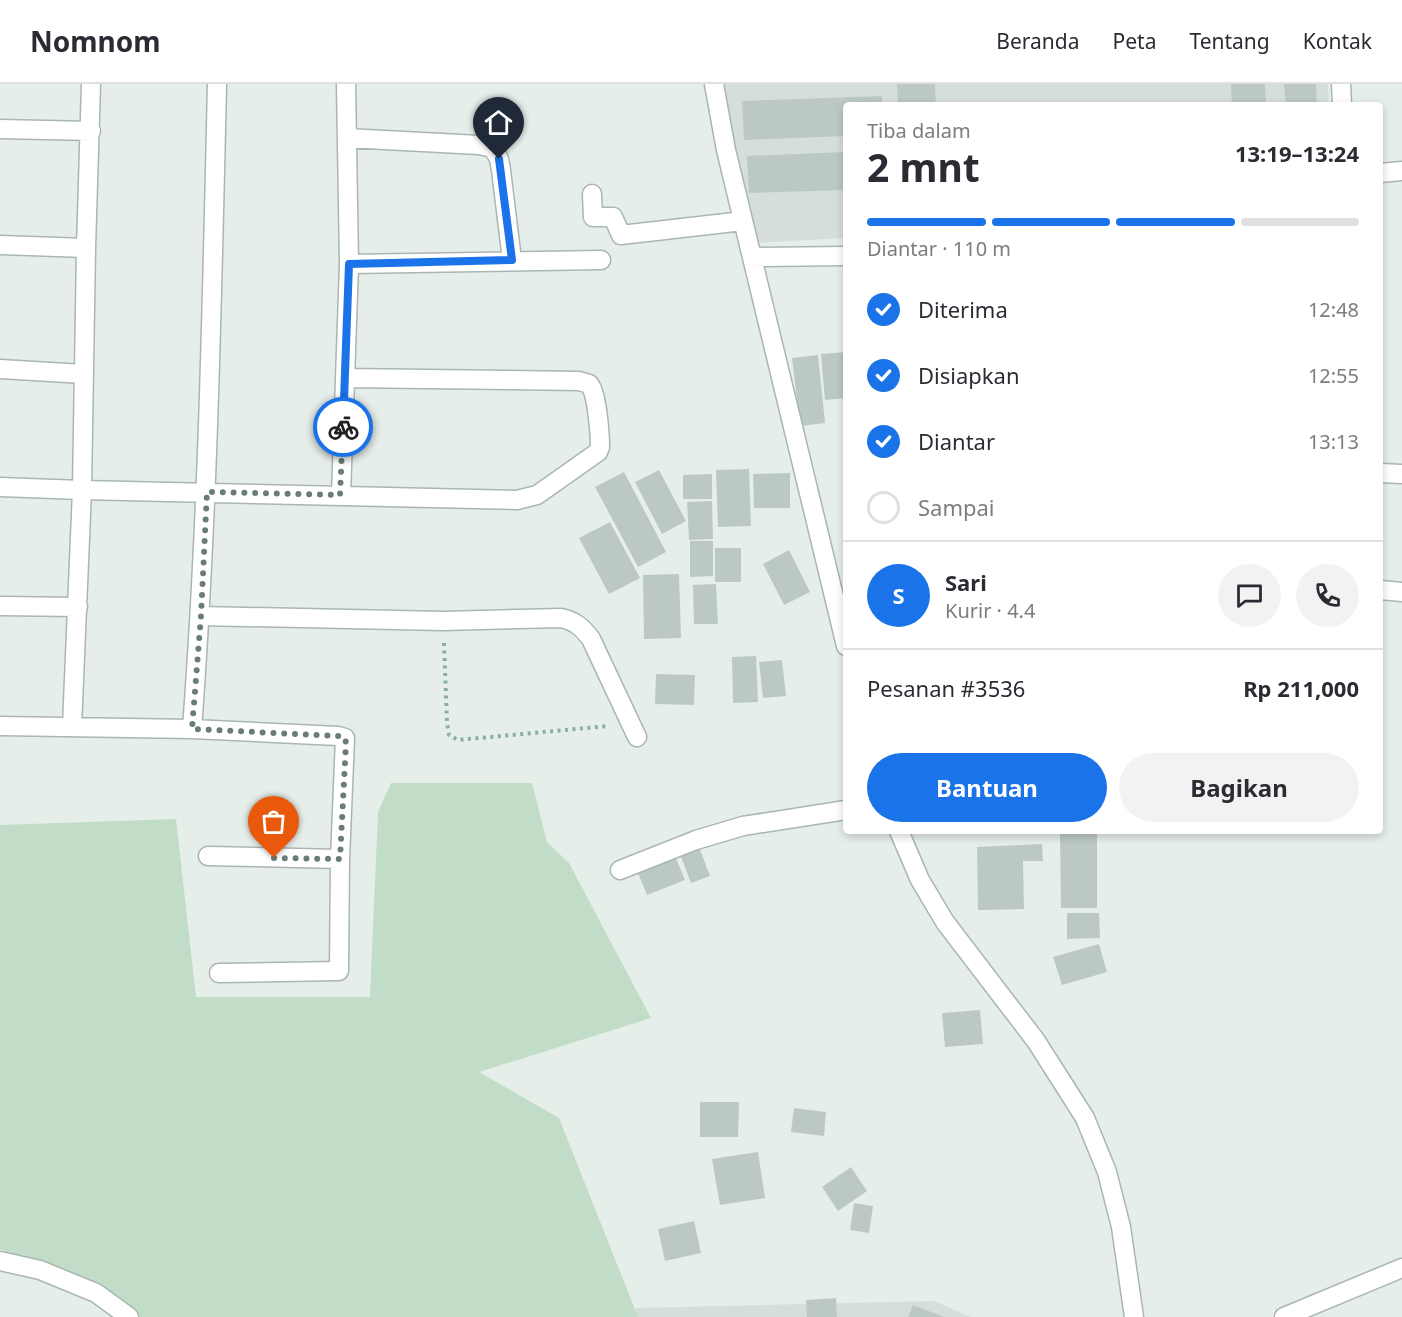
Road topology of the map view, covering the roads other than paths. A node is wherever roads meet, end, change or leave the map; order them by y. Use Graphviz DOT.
graph roads {
  1 [pos="91,84"];
  2 [pos="217,84"];
  3 [pos="346,84"];
  4 [pos="714,84"];
  5 [pos="1341,84"];
  6 [pos="1342,102"];
  7 [pos="0,129"];
  8 [pos="91,131"];
  9 [pos="347,138"];
  10 [pos="1402,171"];
  11 [pos="1383,173"];
  12 [pos="592,194"];
  13 [pos="743,221"];
  14 [pos="0,245"];
  15 [pos="86,248"];
  16 [pos="843,256"];
  17 [pos="752,257"];
  18 [pos="512,260"];
  19 [pos="601,260"];
  20 [pos="349,264"];
  21 [pos="0,369"];
  22 [pos="84,374"];
  23 [pos="345,378"];
  24 [pos="1383,473"];
  25 [pos="1402,474"];
  26 [pos="0,487"];
  27 [pos="82,490"];
  28 [pos="207,492"];
  29 [pos="340,495"];
  30 [pos="1383,590"];
  31 [pos="1402,592"];
  32 [pos="0,606"];
  33 [pos="78,607"];
  34 [pos="201,616"];
  35 [pos="843,632"];
  36 [pos="0,726"];
  37 [pos="72,727"];
  38 [pos="192,729"];
  39 [pos="634,730"];
  40 [pos="843,810"];
  41 [pos="899,834"];
  42 [pos="208,856"];
  43 [pos="340,859"];
  44 [pos="620,870"];
  45 [pos="219,973"];
  46 [pos="0,1261"];
  47 [pos="1402,1268"];
  48 [pos="129,1317"];
  49 [pos="1134,1317"];
  50 [pos="1284,1317"];
  1 -- 8 [label="street"];
  2 -- 28 [label="street"];
  3 -- 9 [label="street"];
  4 -- 13 [label="street"];
  5 -- 6 [label="street"];
  7 -- 8 [label="street"];
  8 -- 15 [label="street"];
  9 -- 18 [label="street"];
  9 -- 20 [label="street"];
  10 -- 11 [label="street"];
  12 -- 13 [label="street"];
  13 -- 17 [label="street"];
  14 -- 15 [label="street"];
  15 -- 22 [label="street"];
  16 -- 17 [label="street"];
  17 -- 35 [label="street"];
  18 -- 19 [label="street"];
  18 -- 20 [label="street"];
  20 -- 23 [label="street"];
  21 -- 22 [label="street"];
  22 -- 27 [label="street"];
  23 -- 29 [label="street"];
  23 -- 29 [label="street"];
  24 -- 25 [label="street"];
  26 -- 27 [label="street"];
  27 -- 28 [label="street"];
  27 -- 33 [label="street"];
  28 -- 29 [label="street"];
  28 -- 34 [label="street"];
  30 -- 31 [label="street"];
  32 -- 33 [label="street"];
  33 -- 37 [label="street"];
  34 -- 38 [label="street"];
  34 -- 39 [label="street"];
  36 -- 37 [label="street"];
  37 -- 38 [label="street"];
  38 -- 43 [label="street"];
  40 -- 44 [label="street"];
  41 -- 49 [label="street"];
  42 -- 43 [label="street"];
  43 -- 45 [label="street"];
  46 -- 48 [label="street"];
  47 -- 50 [label="street"];
}
